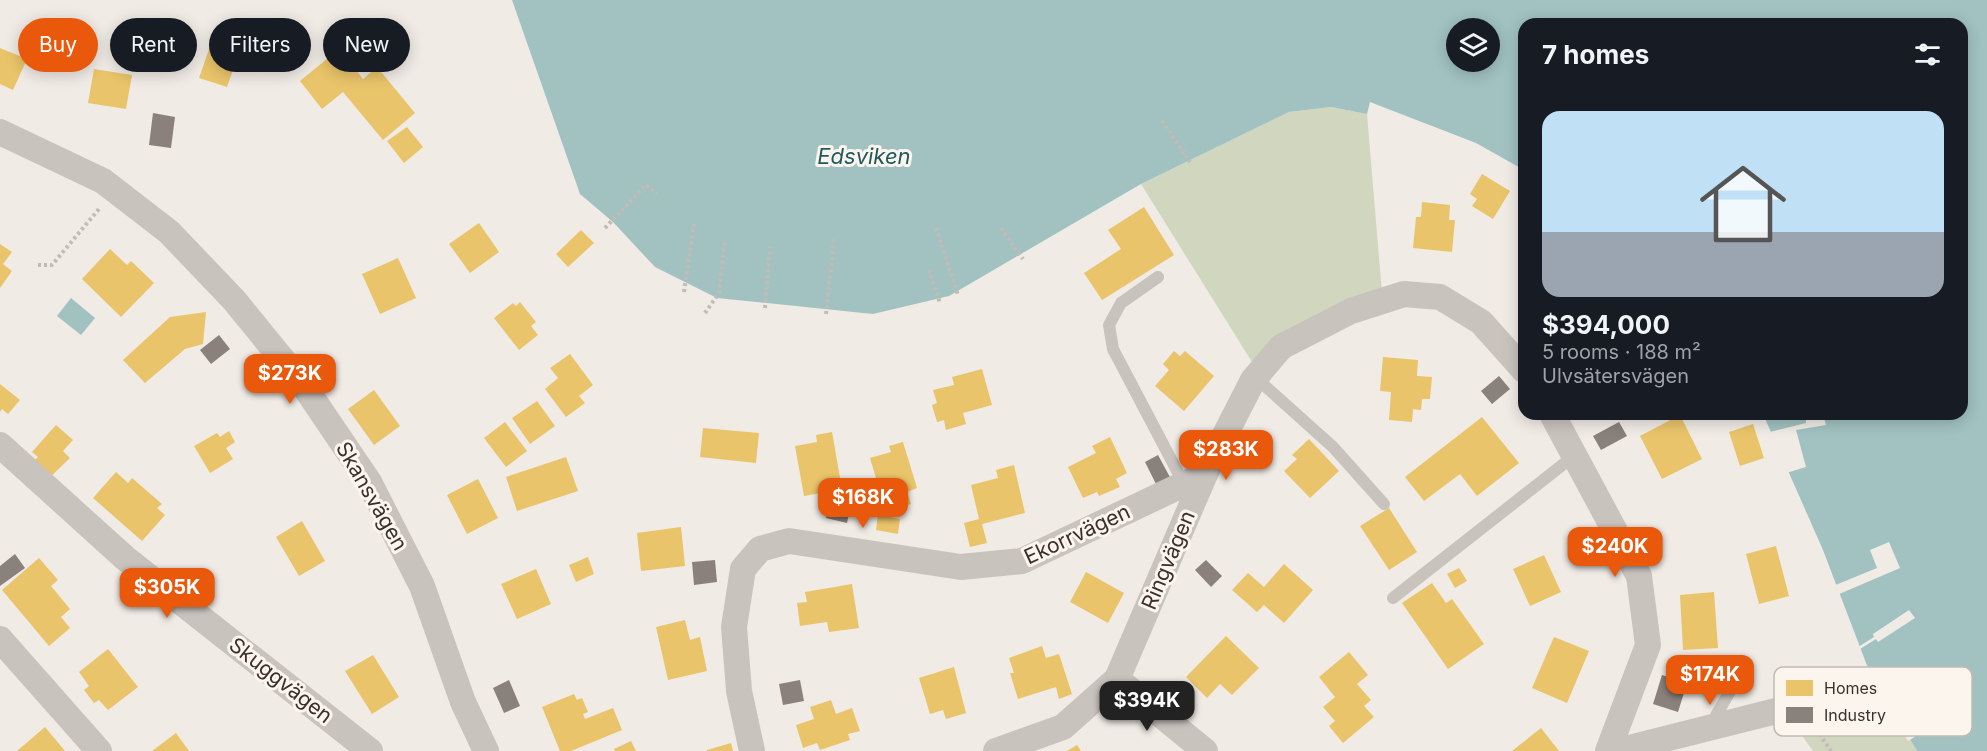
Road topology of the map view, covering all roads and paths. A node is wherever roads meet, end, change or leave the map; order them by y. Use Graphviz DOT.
graph roads {
  1 [pos="1162,121"];
  2 [pos="0,132"];
  3 [pos="1190,162"];
  4 [pos="114,190"];
  5 [pos="657,194"];
  6 [pos="694,224"];
  7 [pos="605,228"];
  8 [pos="936,228"];
  9 [pos="1001,228"];
  10 [pos="834,238"];
  11 [pos="725,240"];
  12 [pos="770,247"];
  13 [pos="1023,259"];
  14 [pos="38,265"];
  15 [pos="929,270"];
  16 [pos="1158,278"];
  17 [pos="684,292"];
  18 [pos="958,295"];
  19 [pos="940,303"];
  20 [pos="765,308"];
  21 [pos="705,313"];
  22 [pos="826,314"];
  23 [pos="1518,363"];
  24 [pos="1255,377"];
  25 [pos="1555,420"];
  26 [pos="0,445"];
  27 [pos="1575,455"];
  28 [pos="1195,479"];
  29 [pos="1384,504"];
  30 [pos="1393,598"];
  31 [pos="0,639"];
  32 [pos="1740,674"];
  33 [pos="1117,679"];
  34 [pos="1774,712"];
  35 [pos="1708,729"];
  36 [pos="99,751"];
  37 [pos="370,751"];
  38 [pos="486,751"];
  39 [pos="752,751"];
  40 [pos="996,751"];
  41 [pos="1205,751"];
  42 [pos="1608,751"];
  43 [pos="1617,751"];
  1 -- 3 [label="path"];
  2 -- 4 [label="street, Skansvägen"];
  4 -- 14 [label="path"];
  4 -- 38 [label="street, Skansvägen"];
  5 -- 7 [label="path"];
  6 -- 17 [label="path"];
  8 -- 18 [label="path"];
  9 -- 13 [label="path"];
  10 -- 22 [label="path"];
  11 -- 21 [label="path"];
  12 -- 20 [label="path"];
  15 -- 19 [label="path"];
  16 -- 28 [label="lane"];
  23 -- 24 [label="street, Ringvägen"];
  24 -- 28 [label="street, Ringvägen"];
  24 -- 29 [label="lane"];
  25 -- 27 [label="street"];
  26 -- 37 [label="street, Skuggvägen"];
  27 -- 30 [label="lane"];
  27 -- 42 [label="street"];
  28 -- 33 [label="street, Ringvägen"];
  28 -- 39 [label="street, Ekorrvägen"];
  31 -- 36 [label="street"];
  32 -- 35 [label="lane"];
  33 -- 40 [label="street, Ringvägen"];
  33 -- 41 [label="street"];
  34 -- 35 [label="street"];
  35 -- 43 [label="street"];
}
